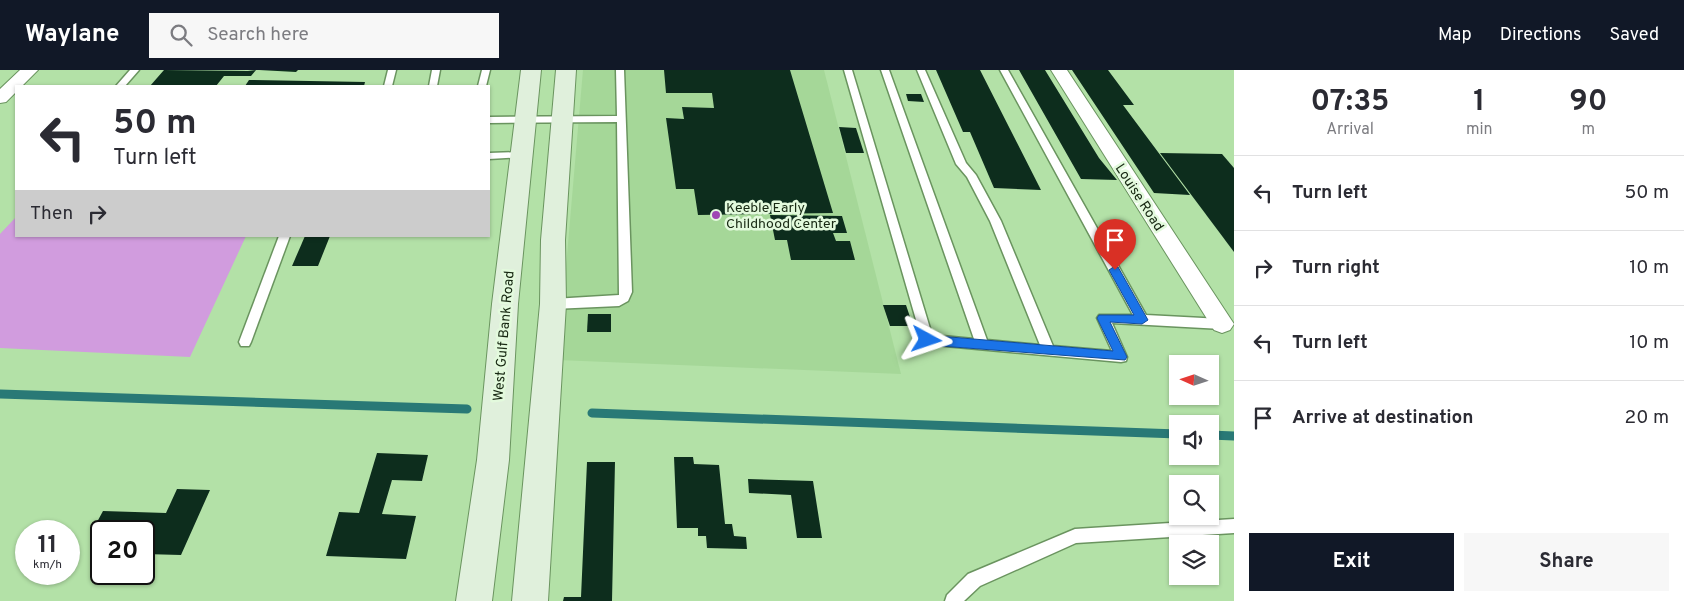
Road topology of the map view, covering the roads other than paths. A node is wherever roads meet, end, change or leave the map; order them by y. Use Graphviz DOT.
graph roads {
  1 [pos="30,70"];
  2 [pos="135,70"];
  3 [pos="392,70"];
  4 [pos="436,70"];
  5 [pos="486,70"];
  6 [pos="531,70"];
  7 [pos="566,70"];
  8 [pos="620,70"];
  9 [pos="848,70"];
  10 [pos="885,70"];
  11 [pos="921,70"];
  12 [pos="1004,70"];
  13 [pos="1059,70"];
  14 [pos="121,85"];
  15 [pos="388,85"];
  16 [pos="433,85"];
  17 [pos="482,85"];
  18 [pos="0,98"];
  19 [pos="621,119"];
  20 [pos="490,120"];
  21 [pos="525,120"];
  22 [pos="562,120"];
  23 [pos="520,155"];
  24 [pos="490,156"];
  25 [pos="286,237"];
  26 [pos="553,304"];
  27 [pos="1142,320"];
  28 [pos="1222,324"];
  29 [pos="245,342"];
  30 [pos="982,345"];
  31 [pos="1049,351"];
  32 [pos="1234,526"];
  33 [pos="474,601"];
  34 [pos="530,601"];
  35 [pos="953,601"];
  1 -- 18 [label="street"];
  2 -- 14 [label="lane"];
  3 -- 15 [label="lane"];
  4 -- 16 [label="lane"];
  5 -- 17 [label="lane"];
  6 -- 21 [label="main road, West Gulf Bank Road"];
  7 -- 22 [label="main road"];
  8 -- 19 [label="lane"];
  9 -- 30 [label="lane"];
  10 -- 30 [label="lane"];
  11 -- 31 [label="lane"];
  12 -- 27 [label="lane"];
  13 -- 28 [label="street, Louise Road"];
  19 -- 22 [label="lane"];
  19 -- 26 [label="lane"];
  20 -- 21 [label="lane"];
  21 -- 22 [label="lane"];
  21 -- 23 [label="main road, West Gulf Bank Road"];
  22 -- 26 [label="main road"];
  23 -- 24 [label="lane"];
  23 -- 33 [label="main road, West Gulf Bank Road"];
  25 -- 29 [label="lane"];
  26 -- 34 [label="main road"];
  27 -- 28 [label="lane"];
  27 -- 31 [label="lane"];
  30 -- 31 [label="lane"];
  32 -- 35 [label="lane"];
}
